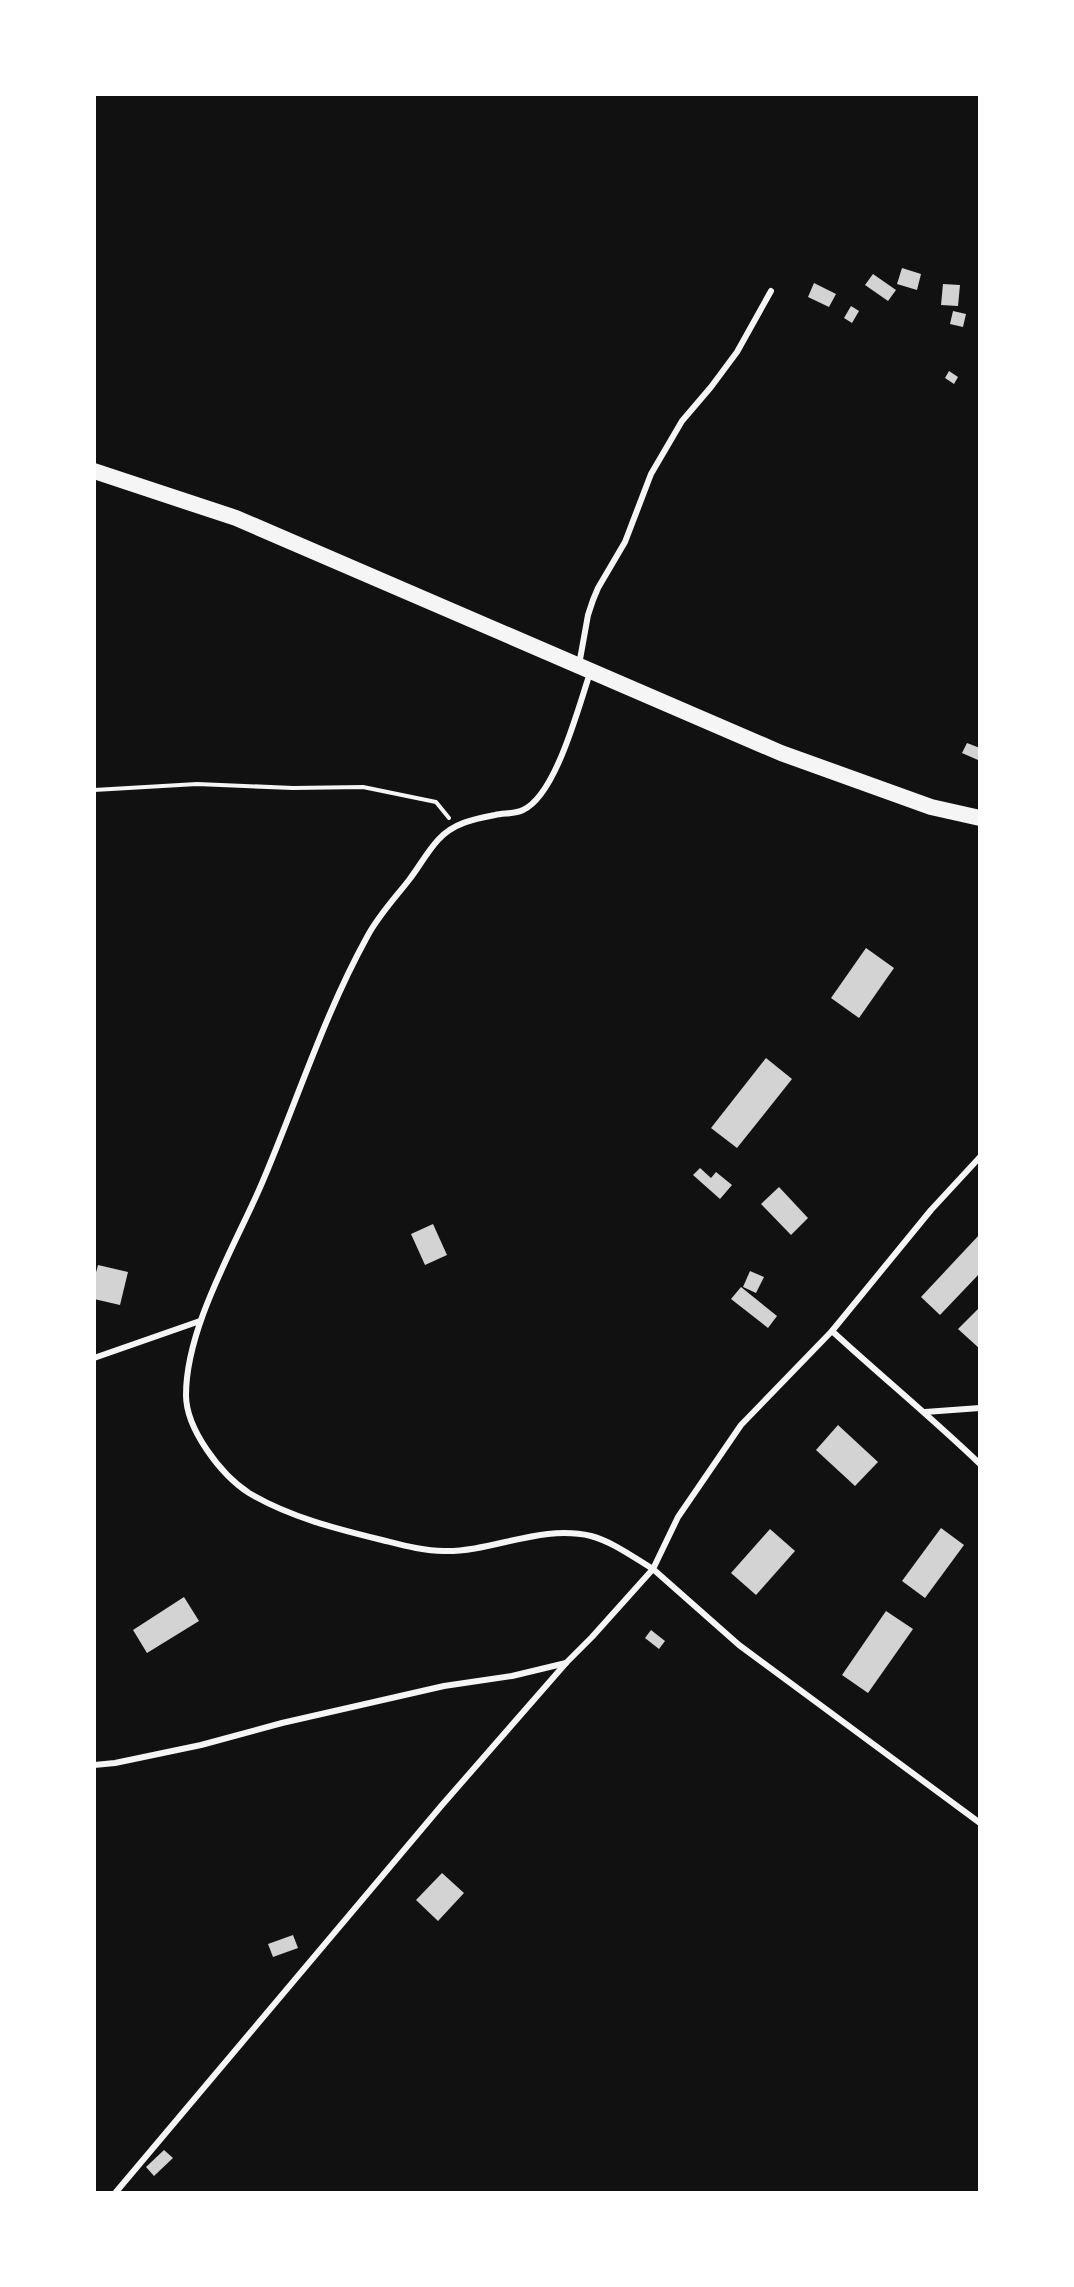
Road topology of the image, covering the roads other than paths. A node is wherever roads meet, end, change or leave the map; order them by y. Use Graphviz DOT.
graph roads {
  1 [pos="771,291"];
  2 [pos="94,471"];
  3 [pos="585,668"];
  4 [pos="980,818"];
  5 [pos="980,1158"];
  6 [pos="200,1321"];
  7 [pos="832,1331"];
  8 [pos="94,1358"];
  9 [pos="980,1408"];
  10 [pos="925,1412"];
  11 [pos="980,1464"];
  12 [pos="653,1569"];
  13 [pos="566,1664"];
  14 [pos="94,1765"];
  15 [pos="980,1823"];
  16 [pos="116,2193"];
  1 -- 3 [label="street"];
  2 -- 3 [label="highway"];
  3 -- 4 [label="highway"];
  3 -- 6 [label="street"];
  5 -- 7 [label="street"];
  6 -- 8 [label="street"];
  6 -- 12 [label="street"];
  7 -- 10 [label="street"];
  7 -- 12 [label="street"];
  9 -- 10 [label="street"];
  10 -- 11 [label="street"];
  12 -- 13 [label="street"];
  12 -- 15 [label="street"];
  13 -- 14 [label="street"];
  13 -- 16 [label="street"];
}
